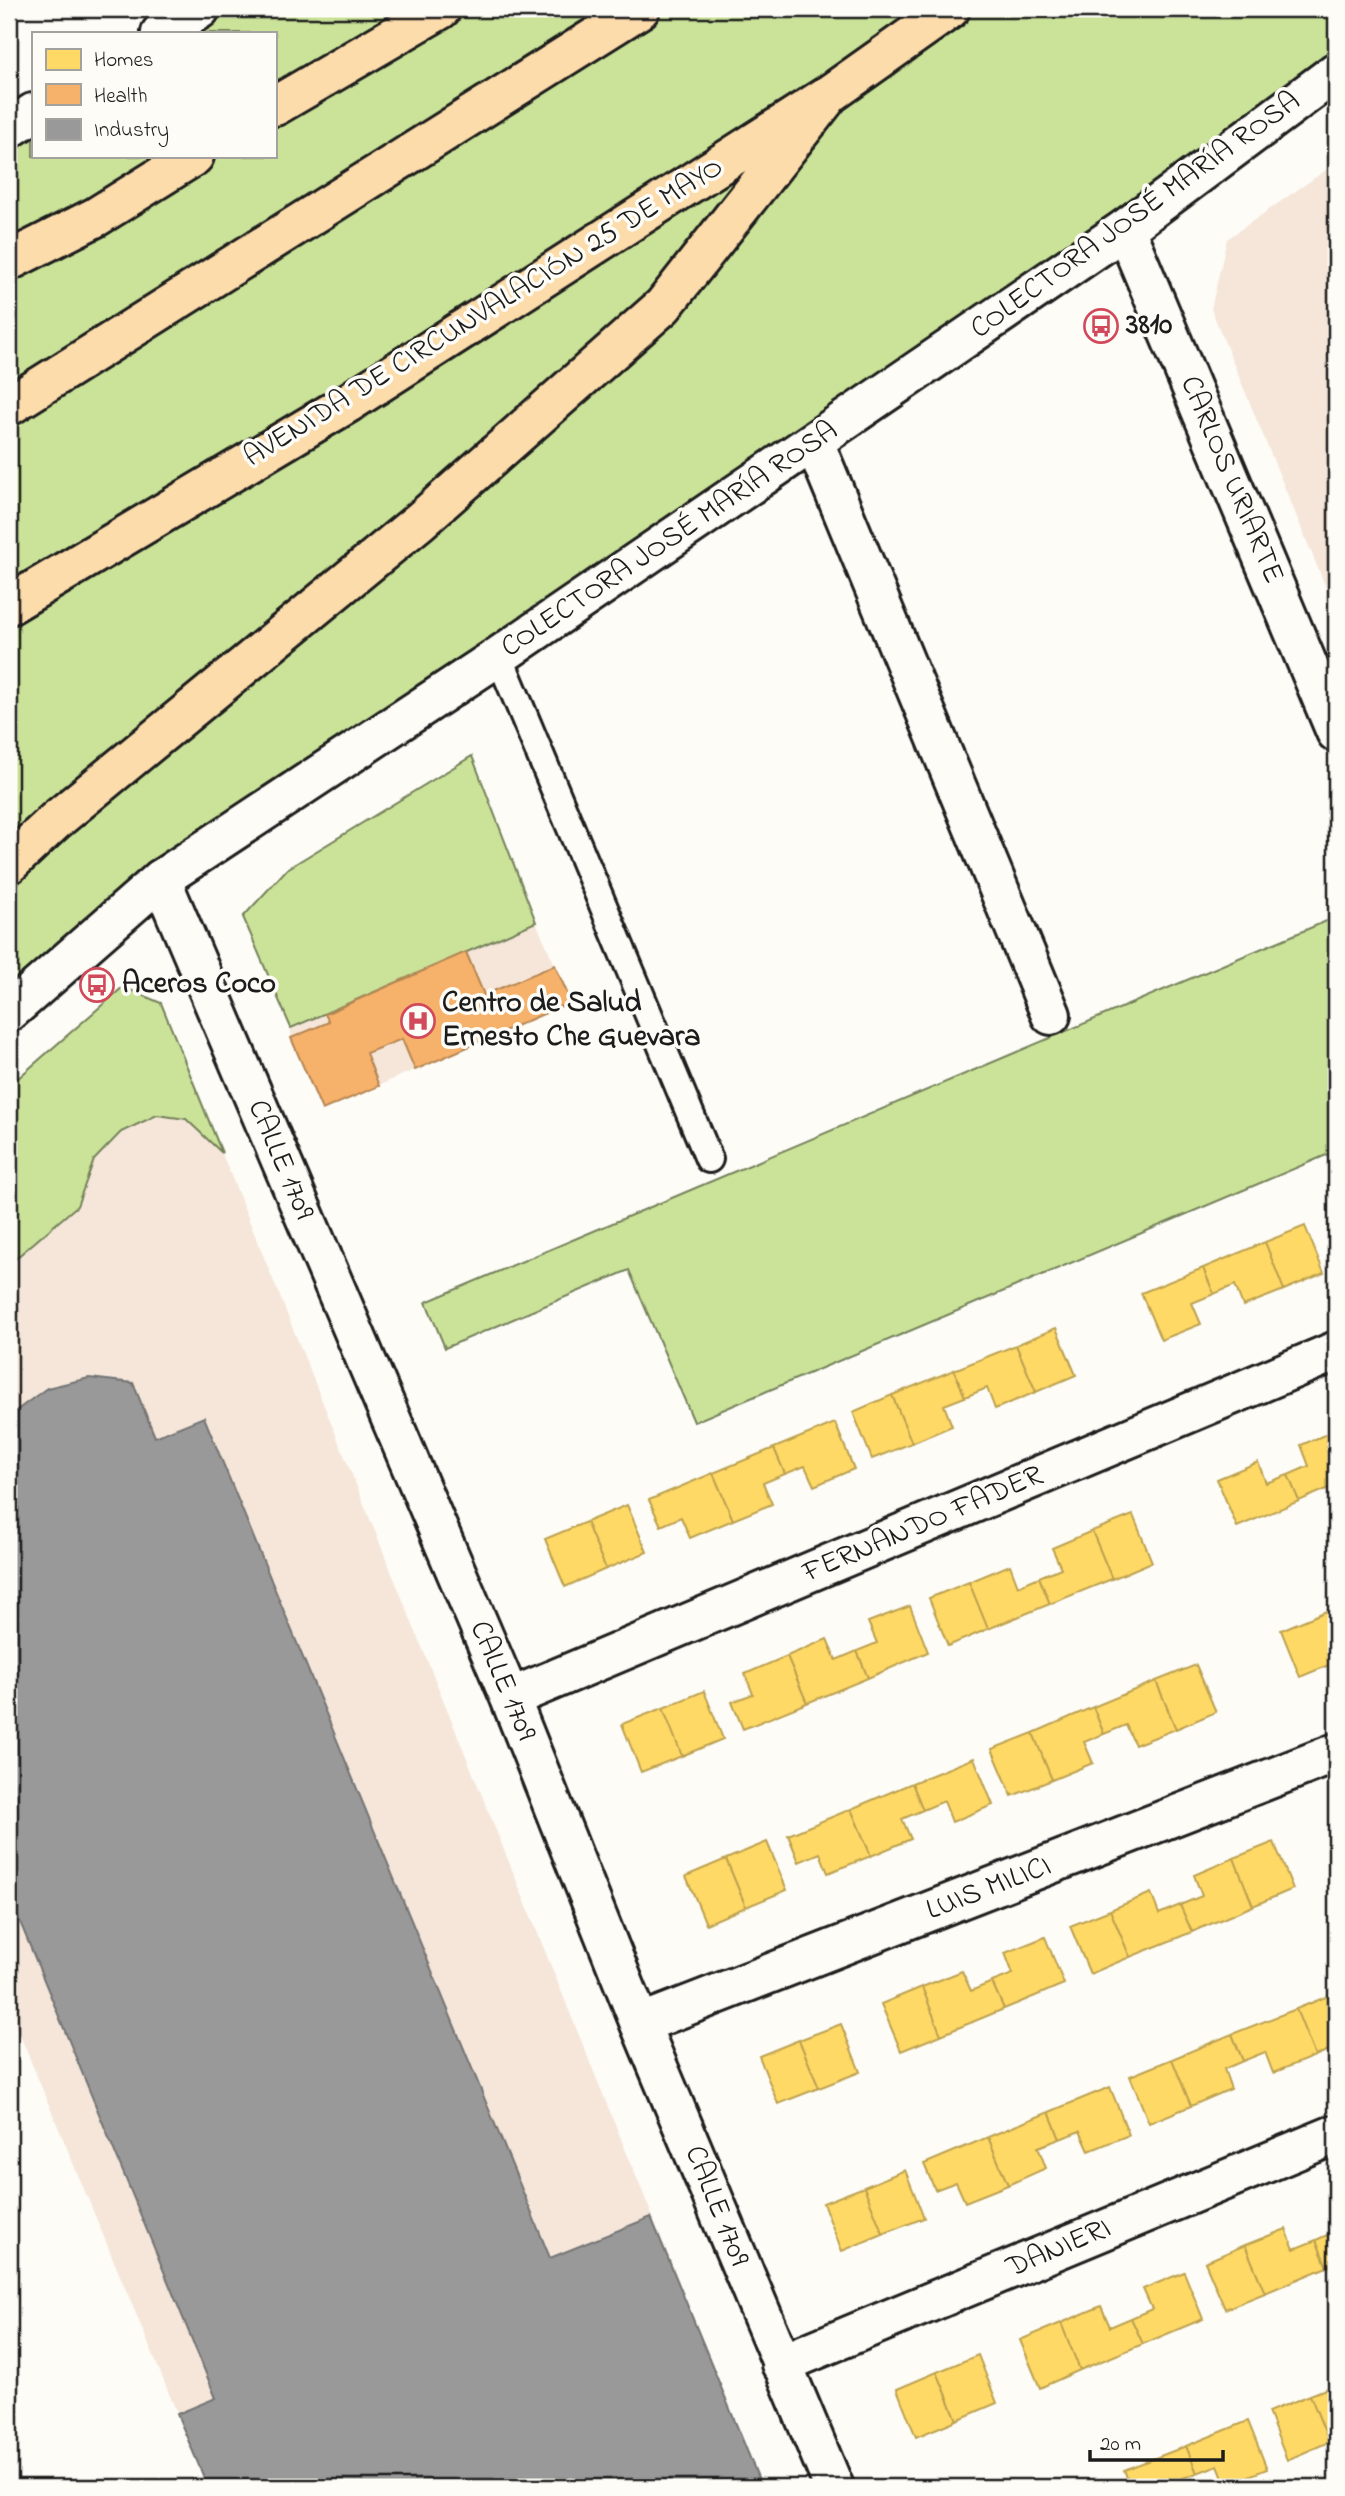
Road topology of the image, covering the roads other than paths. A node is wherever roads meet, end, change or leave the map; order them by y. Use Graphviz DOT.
graph roads {
  1 [pos="200,9"];
  2 [pos="441,9"];
  3 [pos="640,9"];
  4 [pos="950,9"];
  5 [pos="163,32"];
  6 [pos="1336,72"];
  7 [pos="830,94"];
  8 [pos="276,105"];
  9 [pos="32,114"];
  10 [pos="9,129"];
  11 [pos="191,158"];
  12 [pos="1125,229"];
  13 [pos="9,261"];
  14 [pos="9,406"];
  15 [pos="814,442"];
  16 [pos="9,605"];
  17 [pos="499,656"];
  18 [pos="1336,732"];
  19 [pos="9,864"];
  20 [pos="161,880"];
  21 [pos="9,1012"];
  22 [pos="1051,1016"];
  23 [pos="709,1159"];
  24 [pos="1336,1351"];
  25 [pos="510,1698"];
  26 [pos="1336,1753"];
  27 [pos="640,2024"];
  28 [pos="1336,2134"];
  29 [pos="781,2364"];
  30 [pos="834,2487"];
  1 -- 5 [label="street"];
  2 -- 8 [label="highway"];
  3 -- 14 [label="highway"];
  4 -- 7 [label="highway, AVENIDA DE CIRCUNVALACIÓN 25 DE MAYO"];
  6 -- 12 [label="street, COLECTORA JOSÉ MARÍA ROSA"];
  7 -- 16 [label="highway, AVENIDA DE CIRCUNVALACIÓN 25 DE MAYO"];
  7 -- 19 [label="highway"];
  9 -- 10 [label="street"];
  11 -- 13 [label="highway"];
  12 -- 15 [label="street, COLECTORA JOSÉ MARÍA ROSA"];
  12 -- 18 [label="street, CARLOS URIARTE"];
  15 -- 17 [label="street, COLECTORA JOSÉ MARÍA ROSA"];
  15 -- 22 [label="street"];
  17 -- 20 [label="street, COLECTORA JOSÉ MARÍA ROSA"];
  17 -- 23 [label="lane"];
  20 -- 21 [label="street, COLECTORA JOSÉ MARÍA ROSA"];
  20 -- 25 [label="street, CALLE 1709"];
  24 -- 25 [label="street, FERNANDO FADER"];
  25 -- 27 [label="street, CALLE 1709"];
  26 -- 27 [label="street, LUIS MILICI"];
  27 -- 29 [label="street, CALLE 1709"];
  28 -- 29 [label="street, DANIERI"];
  29 -- 30 [label="street, CALLE 1709"];
}
